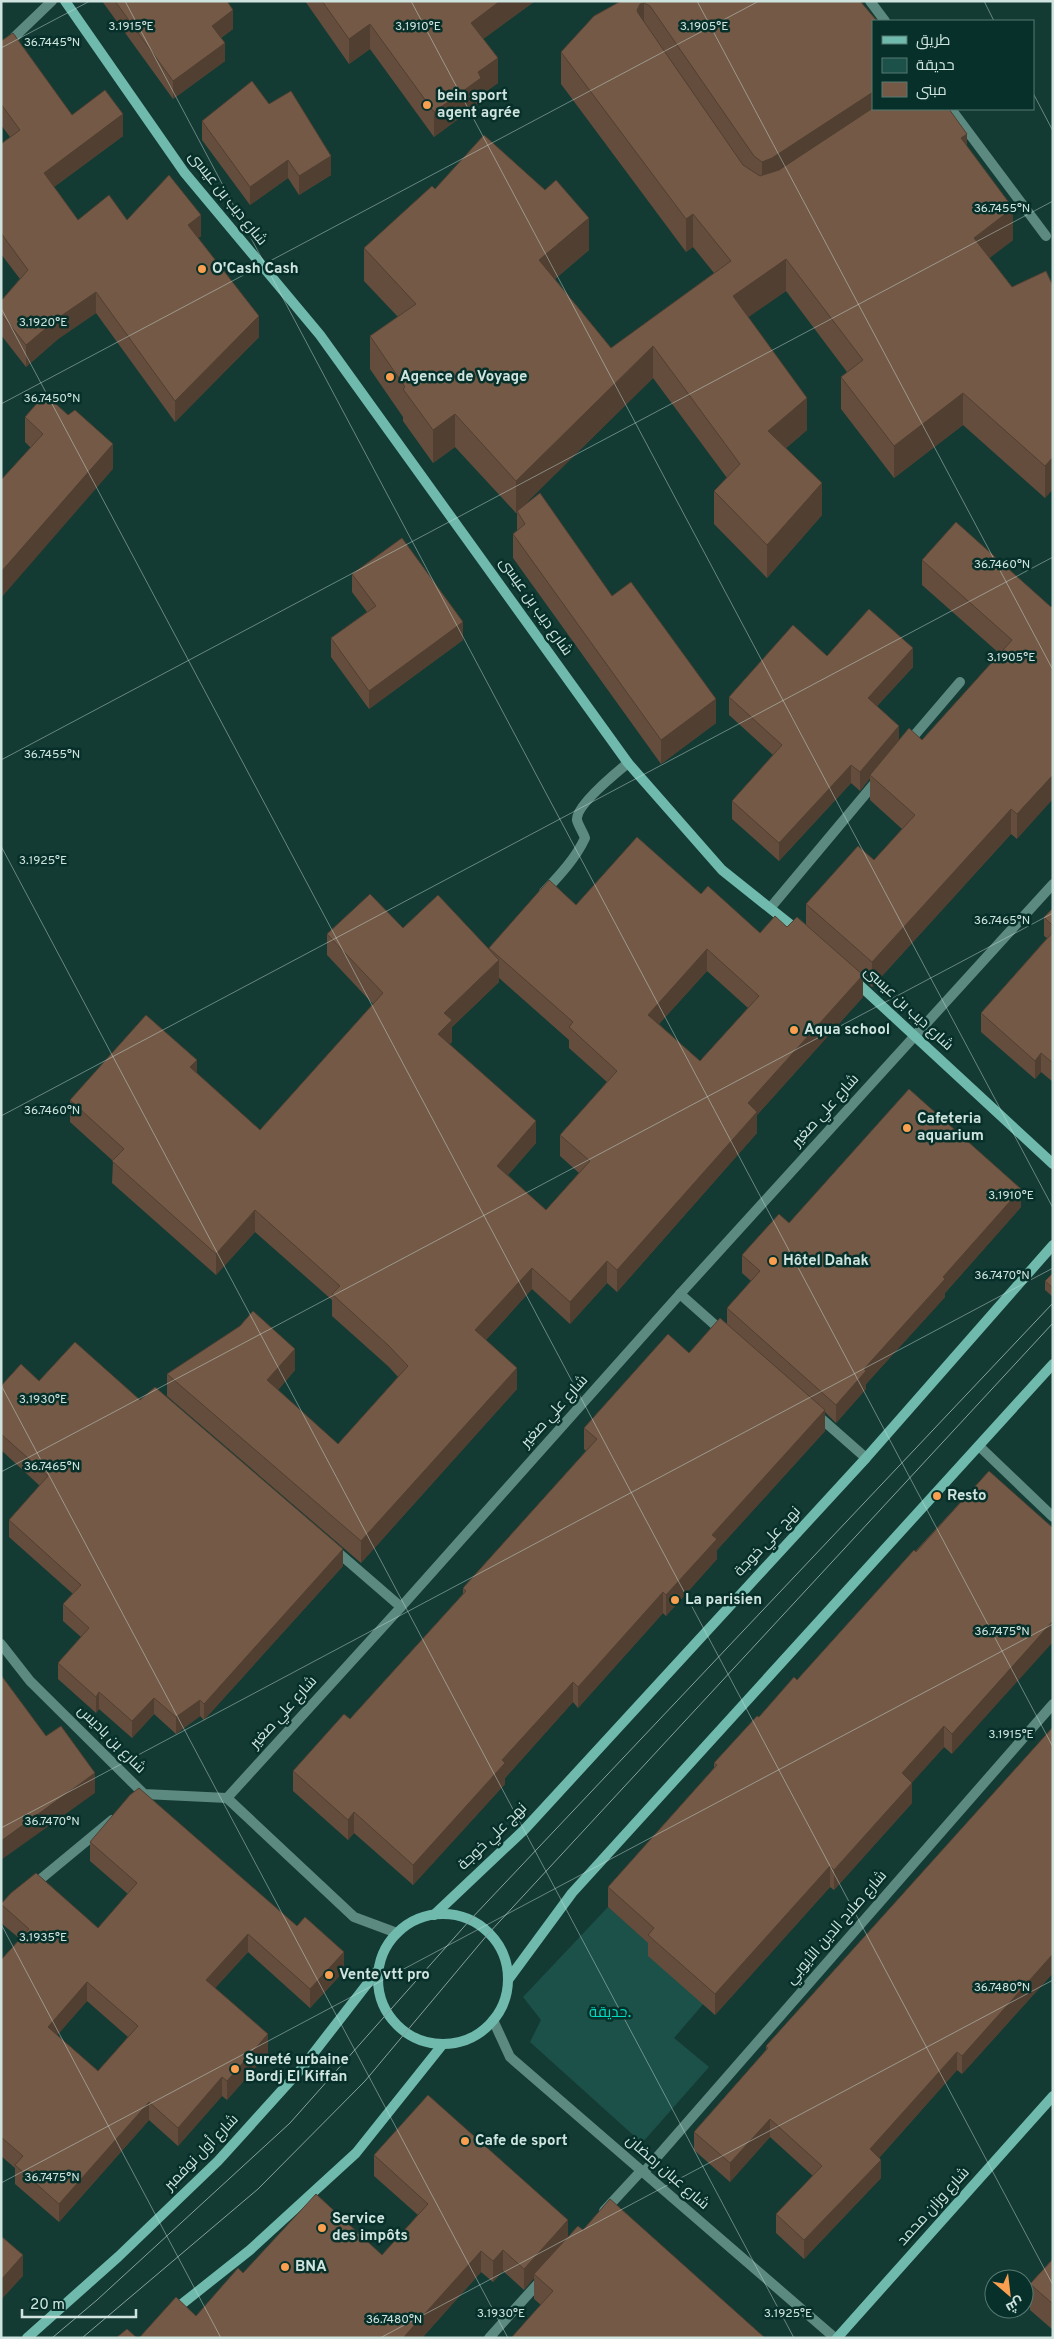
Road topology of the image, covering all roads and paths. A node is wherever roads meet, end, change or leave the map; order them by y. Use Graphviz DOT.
graph roads {
  1 [pos="52,1"];
  2 [pos="64,1"];
  3 [pos="870,1"];
  4 [pos="884,20"];
  5 [pos="1,50"];
  6 [pos="951,110"];
  7 [pos="1046,236"];
  8 [pos="960,682"];
  9 [pos="903,749"];
  10 [pos="628,763"];
  11 [pos="884,772"];
  12 [pos="1053,884"];
  13 [pos="538,898"];
  14 [pos="770,907"];
  15 [pos="806,937"];
  16 [pos="848,974"];
  17 [pos="915,1035"];
  18 [pos="1053,1164"];
  19 [pos="1053,1245"];
  20 [pos="680,1294"];
  21 [pos="732,1340"];
  22 [pos="1053,1364"];
  23 [pos="806,1405"];
  24 [pos="979,1446"];
  25 [pos="866,1458"];
  26 [pos="1053,1517"];
  27 [pos="326,1542"];
  28 [pos="401,1607"];
  29 [pos="1,1644"];
  30 [pos="1053,1704"];
  31 [pos="227,1798"];
  32 [pos="121,1812"];
  33 [pos="24,1893"];
  34 [pos="434,1915"];
  35 [pos="396,1933"];
  36 [pos="378,1970"];
  37 [pos="508,1980"];
  38 [pos="493,2020"];
  39 [pos="444,2044"];
  40 [pos="1053,2096"];
  41 [pos="643,2171"];
  42 [pos="595,2222"];
  43 [pos="548,2272"];
  44 [pos="161,2320"];
  45 [pos="27,2338"];
  46 [pos="489,2338"];
  47 [pos="836,2338"];
  1 -- 5 [label="street"];
  2 -- 10 [label="main road, شارع ديب بن عيسى"];
  3 -- 4 [label="street"];
  6 -- 7 [label="street"];
  8 -- 9 [label="street"];
  10 -- 13 [label="street"];
  10 -- 14 [label="main road, شارع ديب بن عيسى"];
  11 -- 14 [label="street"];
  12 -- 17 [label="street, شارع علي صغير"];
  14 -- 15 [label="main road, شارع ديب بن عيسى"];
  16 -- 17 [label="main road, شارع ديب بن عيسى"];
  17 -- 18 [label="main road, شارع ديب بن عيسى"];
  17 -- 20 [label="street, شارع علي صغير"];
  19 -- 25 [label="main road, نهج علي خوجة"];
  20 -- 21 [label="street"];
  20 -- 28 [label="street, شارع علي صغير"];
  22 -- 24 [label="main road"];
  23 -- 25 [label="street"];
  24 -- 26 [label="street"];
  24 -- 37 [label="main road"];
  25 -- 34 [label="main road, نهج علي خوجة"];
  27 -- 28 [label="street"];
  28 -- 31 [label="street, شارع علي صغير"];
  29 -- 31 [label="street, شارع بن باديس"];
  30 -- 41 [label="street, شارع صلاح الدين الأيوبي"];
  31 -- 35 [label="street"];
  32 -- 33 [label="street"];
  34 -- 35 [label="main road"];
  34 -- 37 [label="main road"];
  35 -- 36 [label="main road"];
  36 -- 39 [label="main road"];
  36 -- 45 [label="main road, شارع أول نوفمبر"];
  37 -- 38 [label="main road"];
  38 -- 39 [label="main road"];
  38 -- 41 [label="street, شارع عبان رمضان"];
  39 -- 44 [label="main road"];
  40 -- 47 [label="main road, شارع وزان محمد"];
  41 -- 42 [label="street, شارع صلاح الدين الأيوبي"];
  41 -- 47 [label="street, شارع عبان رمضان"];
  43 -- 46 [label="street"];
}
